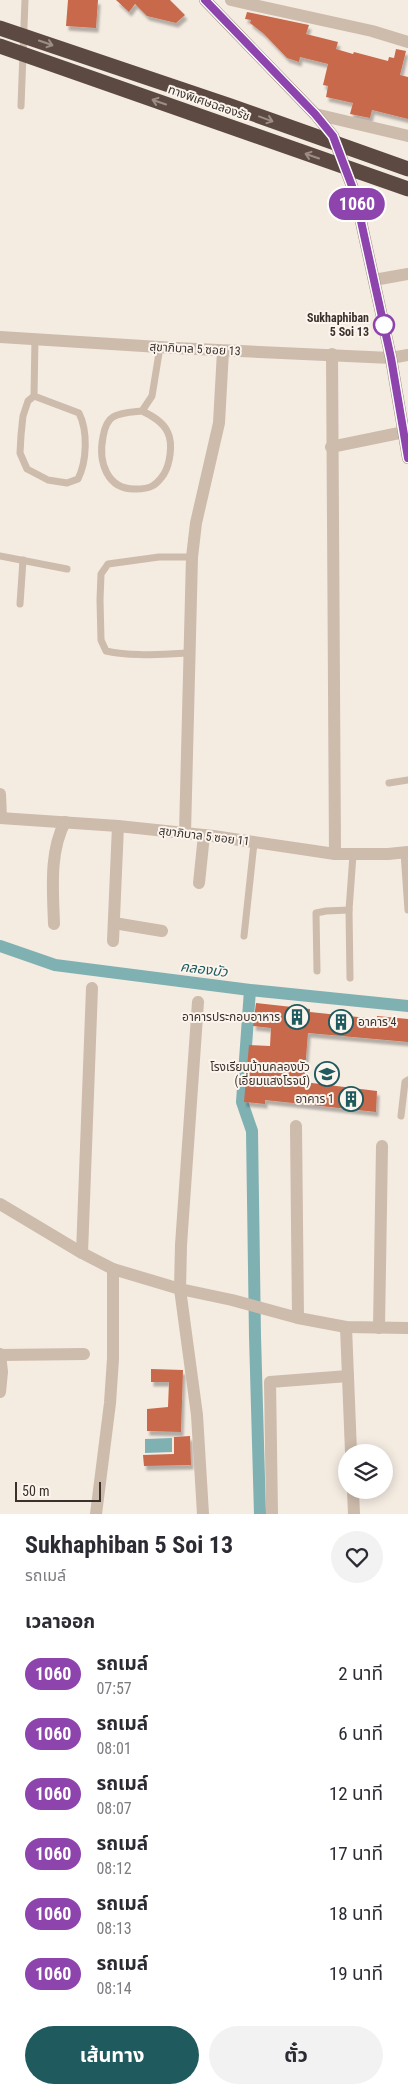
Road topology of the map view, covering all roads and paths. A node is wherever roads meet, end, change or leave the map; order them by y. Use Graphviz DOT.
graph roads {
  1 [pos="25,0"];
  2 [pos="205,0"];
  3 [pos="231,0"];
  4 [pos="0,28"];
  5 [pos="408,42"];
  6 [pos="0,46"];
  7 [pos="21,106"];
  8 [pos="315,114"];
  9 [pos="408,136"];
  10 [pos="408,169"];
  11 [pos="408,189"];
  12 [pos="408,274"];
  13 [pos="374,280"];
  14 [pos="0,337"];
  15 [pos="35,338"];
  16 [pos="160,347"];
  17 [pos="223,351"];
  18 [pos="332,354"];
  19 [pos="408,355"];
  20 [pos="391,358"];
  21 [pos="34,396"];
  22 [pos="142,411"];
  23 [pos="406,435"];
  24 [pos="331,447"];
  25 [pos="408,458"];
  26 [pos="0,556"];
  27 [pos="192,557"];
  28 [pos="22,560"];
  29 [pos="67,569"];
  30 [pos="20,604"];
  31 [pos="189,653"];
  32 [pos="408,780"];
  33 [pos="389,783"];
  34 [pos="0,794"];
  35 [pos="0,818"];
  36 [pos="65,822"];
  37 [pos="118,826"];
  38 [pos="185,833"];
  39 [pos="204,835"];
  40 [pos="254,843"];
  41 [pos="406,852"];
  42 [pos="335,854"];
  43 [pos="353,855"];
  44 [pos="199,883"];
  45 [pos="349,910"];
  46 [pos="408,910"];
  47 [pos="114,923"];
  48 [pos="54,924"];
  49 [pos="162,931"];
  50 [pos="244,936"];
  51 [pos="113,941"];
  52 [pos="317,971"];
  53 [pos="350,978"];
  54 [pos="92,988"];
  55 [pos="198,1002"];
  56 [pos="408,1080"];
  57 [pos="401,1116"];
  58 [pos="296,1126"];
  59 [pos="382,1146"];
  60 [pos="0,1204"];
  61 [pos="82,1253"];
  62 [pos="113,1269"];
  63 [pos="180,1289"];
  64 [pos="298,1318"];
  65 [pos="346,1327"];
  66 [pos="379,1328"];
  67 [pos="408,1328"];
  68 [pos="0,1354"];
  69 [pos="84,1354"];
  70 [pos="348,1376"];
  71 [pos="0,1392"];
  72 [pos="351,1444"];
  73 [pos="353,1499"];
  74 [pos="96,1514"];
  75 [pos="203,1514"];
  76 [pos="272,1514"];
  77 [pos="354,1514"];
  1 -- 7 [label="lane"];
  2 -- 8 [label="street"];
  3 -- 5 [label="street"];
  4 -- 10 [label="highway, ทางพิเศษฉลองรัช, one-way, bridge"];
  11 -- 6 [label="highway, ทางพิเศษฉลองรัช, one-way, bridge"];
  8 -- 9 [label="street"];
  8 -- 13 [label="street"];
  12 -- 13 [label="street"];
  13 -- 20 [label="street"];
  14 -- 15 [label="street, สุขาภิบาล 5 ซอย 13"];
  15 -- 16 [label="street, สุขาภิบาล 5 ซอย 13"];
  15 -- 21 [label="lane"];
  16 -- 17 [label="street, สุขาภิบาล 5 ซอย 13"];
  16 -- 22 [label="lane"];
  17 -- 18 [label="street, สุขาภิบาล 5 ซอย 13"];
  17 -- 27 [label="street"];
  18 -- 20 [label="street, สุขาภิบาล 5 ซอย 13"];
  18 -- 24 [label="street"];
  19 -- 20 [label="street, สุขาภิบาล 5 ซอย 13"];
  20 -- 23 [label="street"];
  21 -- 21 [label="lane"];
  22 -- 22 [label="lane"];
  23 -- 24 [label="street"];
  23 -- 25 [label="street"];
  24 -- 42 [label="street"];
  26 -- 28 [label="lane"];
  27 -- 31 [label="street"];
  27 -- 31 [label="lane"];
  28 -- 29 [label="lane"];
  28 -- 30 [label="lane"];
  31 -- 38 [label="street"];
  32 -- 33 [label="lane"];
  34 -- 35 [label="street"];
  35 -- 36 [label="street, สุขาภิบาล 5 ซอย 11"];
  36 -- 37 [label="street, สุขาภิบาล 5 ซอย 11"];
  36 -- 48 [label="street"];
  37 -- 38 [label="street, สุขาภิบาล 5 ซอย 11"];
  37 -- 47 [label="street"];
  38 -- 39 [label="street, สุขาภิบาล 5 ซอย 11"];
  39 -- 40 [label="street, สุขาภิบาล 5 ซอย 11"];
  39 -- 44 [label="street"];
  40 -- 42 [label="street, สุขาภิบาล 5 ซอย 11"];
  40 -- 50 [label="lane"];
  41 -- 43 [label="street, สุขาภิบาล 5 ซอย 11"];
  41 -- 46 [label="lane"];
  42 -- 43 [label="street, สุขาภิบาล 5 ซอย 11"];
  43 -- 45 [label="lane"];
  45 -- 52 [label="lane"];
  45 -- 53 [label="lane"];
  47 -- 49 [label="street"];
  47 -- 51 [label="street"];
  54 -- 61 [label="street"];
  55 -- 63 [label="street"];
  56 -- 57 [label="lane"];
  58 -- 64 [label="street"];
  59 -- 66 [label="street"];
  60 -- 61 [label="street"];
  61 -- 62 [label="street"];
  62 -- 63 [label="street"];
  62 -- 74 [label="street"];
  63 -- 64 [label="street"];
  63 -- 75 [label="street"];
  64 -- 65 [label="street"];
  65 -- 66 [label="street"];
  65 -- 70 [label="street"];
  66 -- 67 [label="street"];
  68 -- 69 [label="street"];
  68 -- 71 [label="street"];
  70 -- 72 [label="street"];
  70 -- 76 [label="street"];
  73 -- 77 [label="street"];
}
